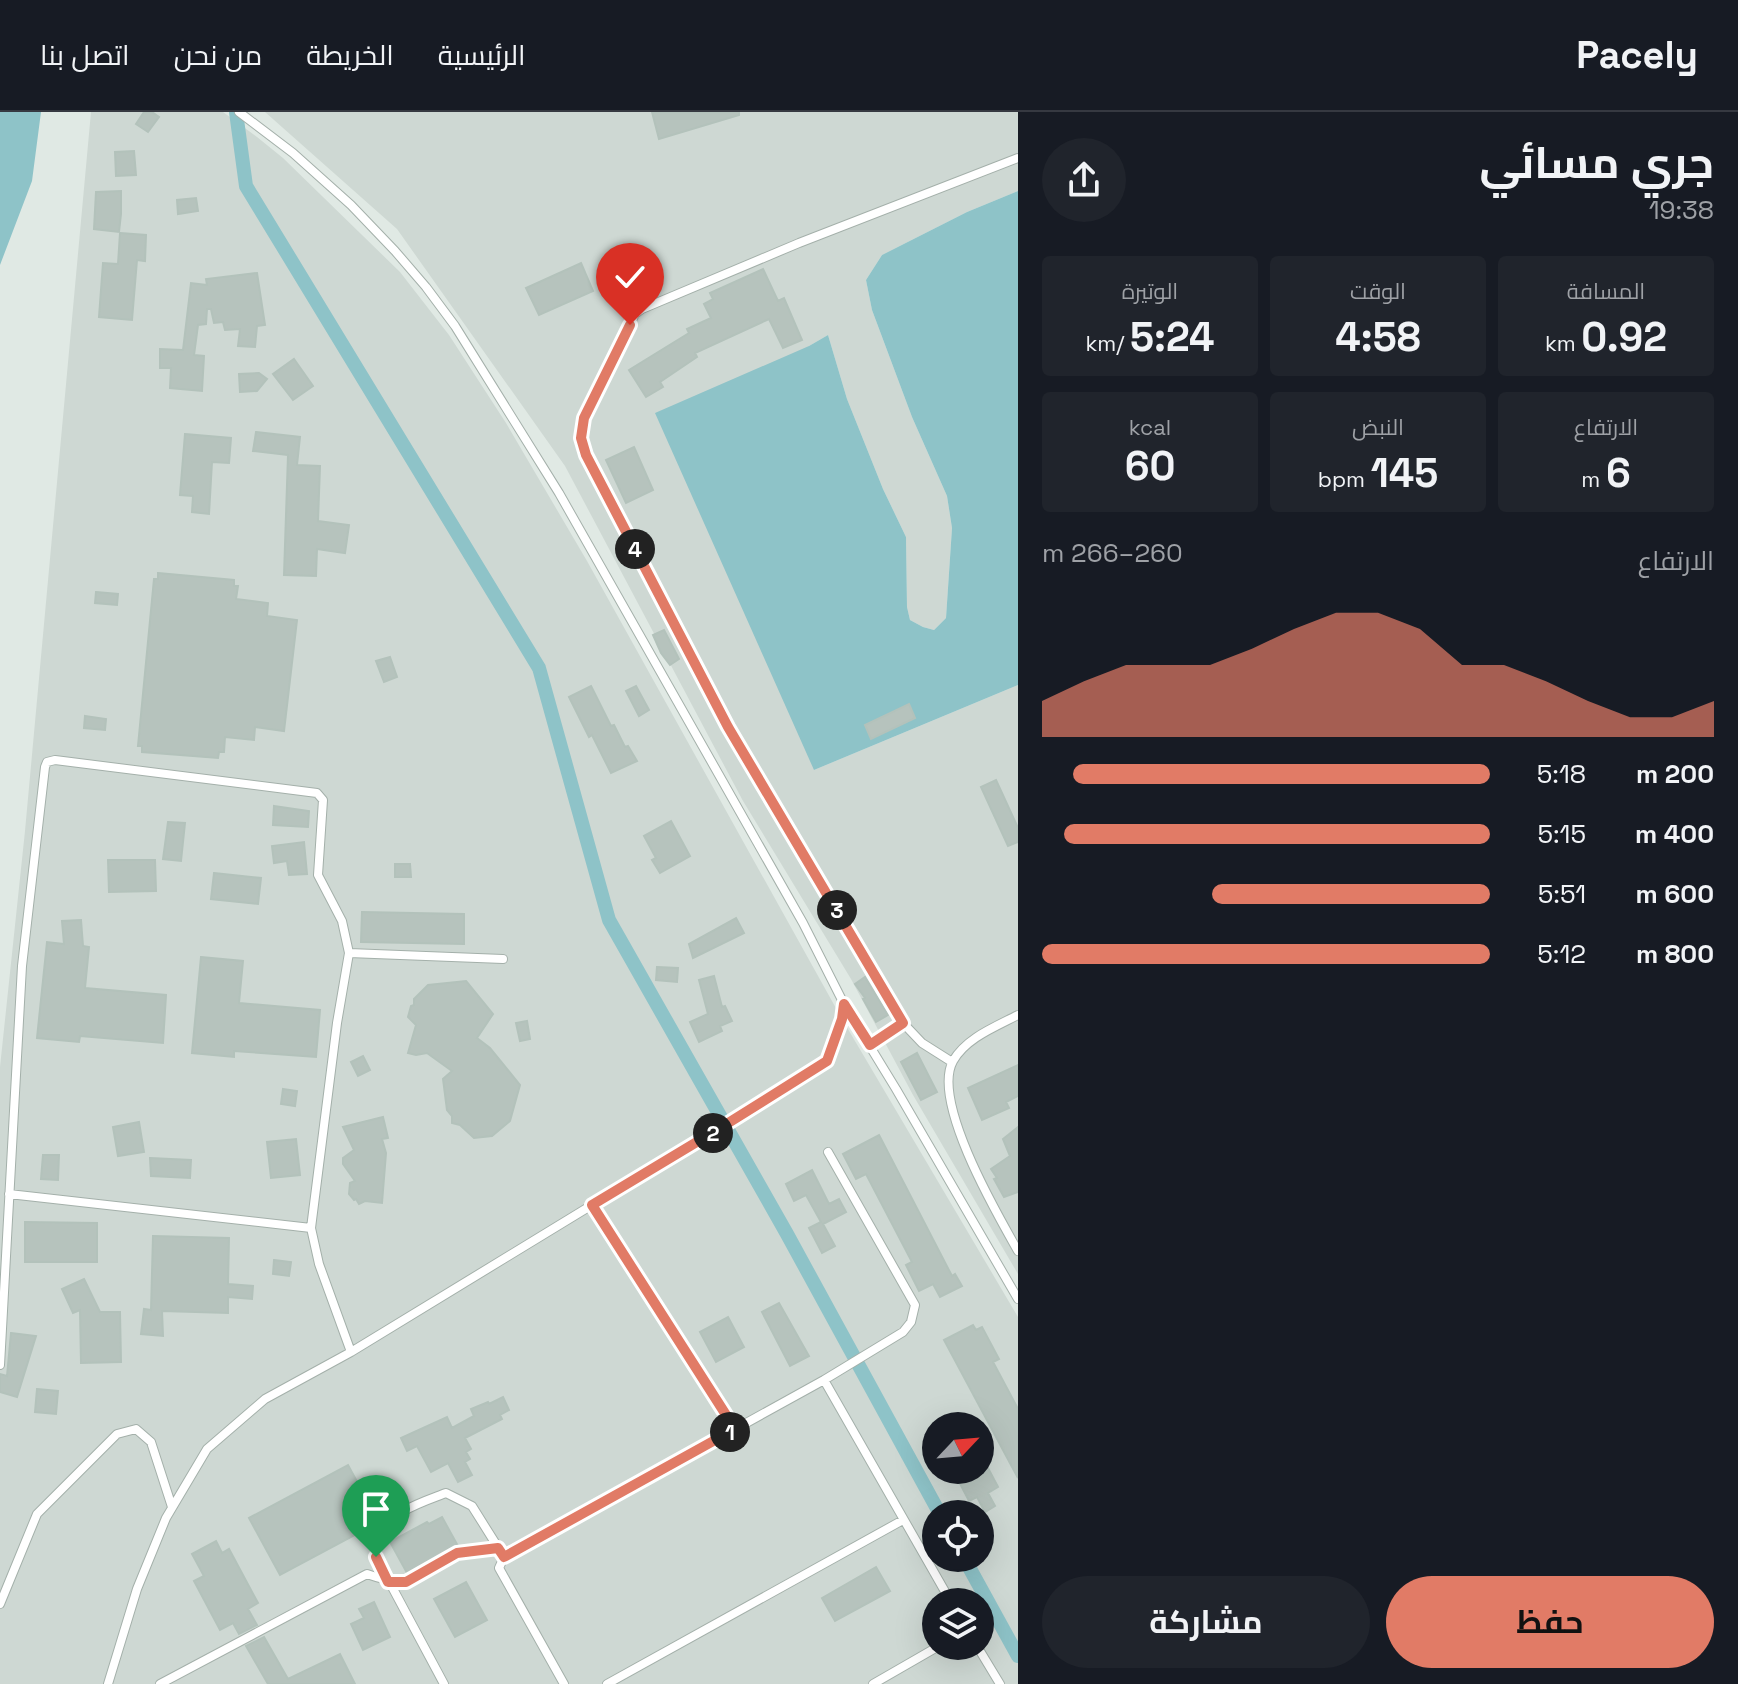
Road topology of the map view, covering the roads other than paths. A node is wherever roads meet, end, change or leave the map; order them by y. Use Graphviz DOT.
graph roads {
  1 [pos="239,112"];
  2 [pos="1018,158"];
  3 [pos="349,953"];
  4 [pos="503,959"];
  5 [pos="844,1004"];
  6 [pos="1018,1015"];
  7 [pos="903,1023"];
  8 [pos="870,1045"];
  9 [pos="952,1062"];
  10 [pos="828,1152"];
  11 [pos="9,1194"];
  12 [pos="592,1205"];
  13 [pos="311,1228"];
  14 [pos="1018,1251"];
  15 [pos="1018,1299"];
  16 [pos="351,1352"];
  17 [pos="0,1365"];
  18 [pos="824,1380"];
  19 [pos="735,1429"];
  20 [pos="172,1507"];
  21 [pos="903,1520"];
  22 [pos="498,1548"];
  23 [pos="504,1557"];
  24 [pos="388,1582"];
  25 [pos="943,1588"];
  26 [pos="0,1604"];
  27 [pos="922,1656"];
  28 [pos="985,1660"];
  29 [pos="108,1684"];
  30 [pos="160,1684"];
  31 [pos="444,1684"];
  32 [pos="564,1684"];
  33 [pos="607,1684"];
  34 [pos="873,1684"];
  35 [pos="1000,1684"];
  1 -- 5 [label="lane"];
  2 -- 7 [label="lane"];
  3 -- 4 [label="lane"];
  3 -- 11 [label="lane"];
  3 -- 13 [label="lane"];
  5 -- 8 [label="lane"];
  5 -- 12 [label="lane"];
  6 -- 9 [label="lane"];
  7 -- 8 [label="lane"];
  7 -- 9 [label="lane"];
  8 -- 15 [label="lane"];
  9 -- 14 [label="lane"];
  10 -- 18 [label="lane"];
  11 -- 13 [label="lane"];
  11 -- 17 [label="lane"];
  12 -- 16 [label="lane"];
  12 -- 19 [label="lane"];
  13 -- 16 [label="lane"];
  16 -- 20 [label="lane"];
  18 -- 19 [label="lane"];
  18 -- 21 [label="lane"];
  19 -- 23 [label="lane"];
  20 -- 26 [label="lane"];
  20 -- 29 [label="lane"];
  21 -- 25 [label="lane"];
  21 -- 33 [label="lane"];
  22 -- 23 [label="lane"];
  22 -- 24 [label="lane"];
  22 -- 24 [label="lane"];
  23 -- 32 [label="lane"];
  24 -- 30 [label="lane"];
  24 -- 31 [label="lane"];
  27 -- 34 [label="lane"];
  28 -- 35 [label="lane"];
}
